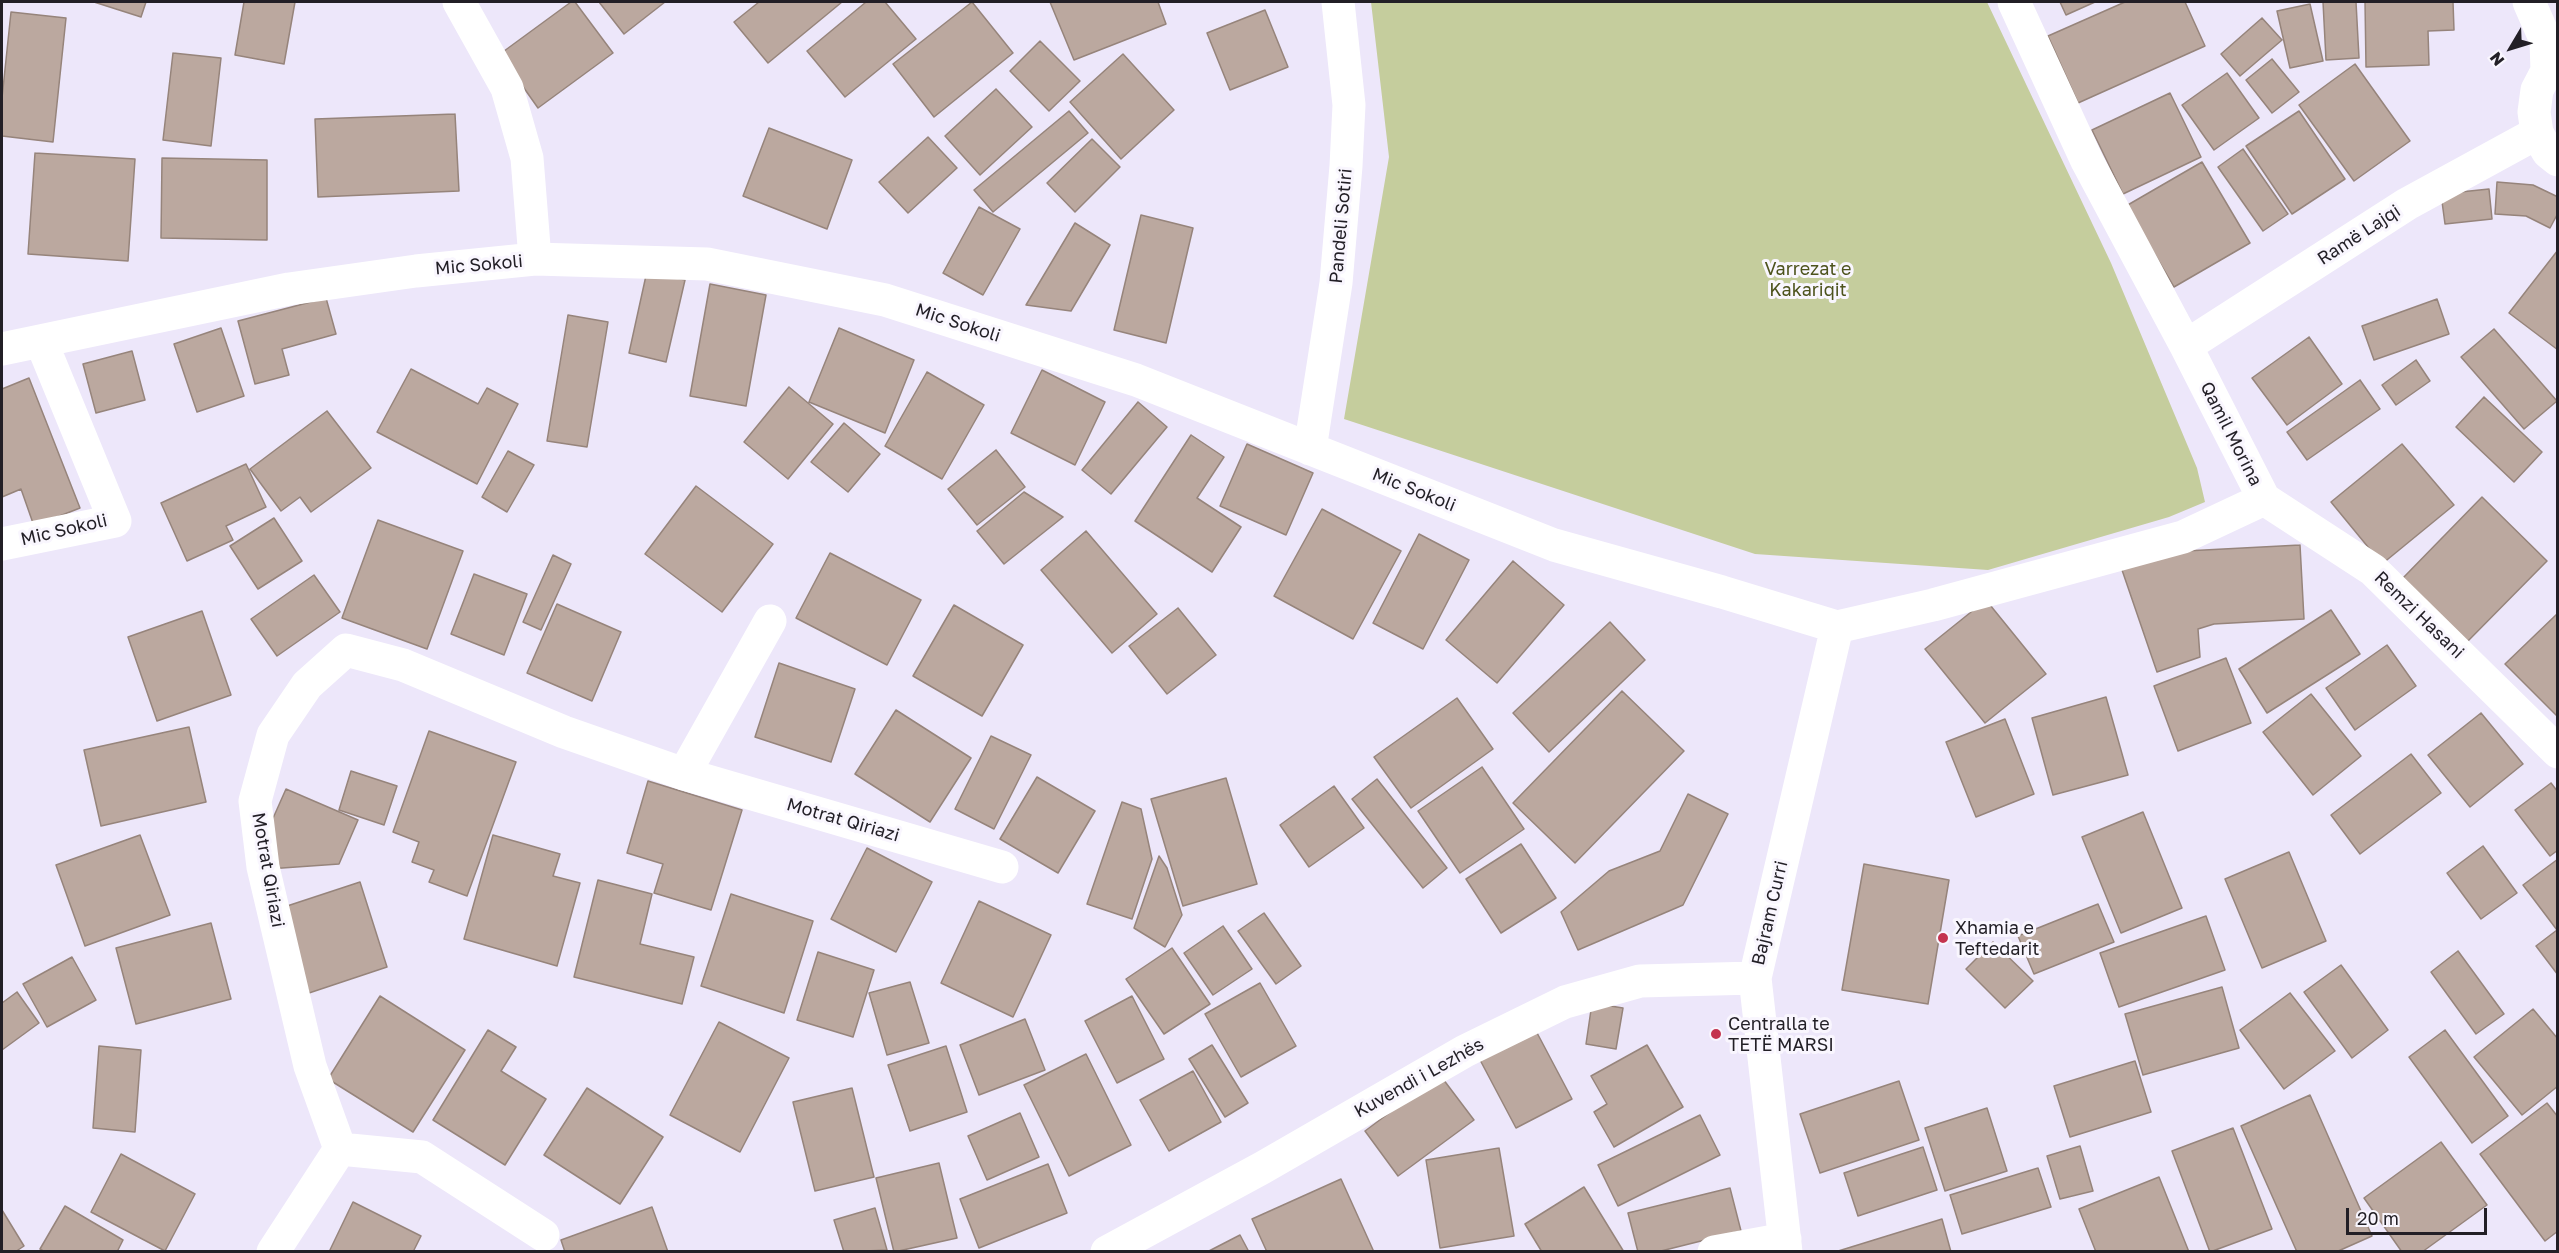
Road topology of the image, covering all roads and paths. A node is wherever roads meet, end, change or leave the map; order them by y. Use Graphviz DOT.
graph roads {
  1 [pos="459,2"];
  2 [pos="1338,2"];
  3 [pos="2014,2"];
  4 [pos="2529,2"];
  5 [pos="2552,66"];
  6 [pos="2537,133"];
  7 [pos="2558,160"];
  8 [pos="535,259"];
  9 [pos="41,341"];
  10 [pos="2186,346"];
  11 [pos="2,349"];
  12 [pos="1310,449"];
  13 [pos="2264,498"];
  14 [pos="2,544"];
  15 [pos="770,621"];
  16 [pos="1837,627"];
  17 [pos="2558,752"];
  18 [pos="684,774"];
  19 [pos="1002,867"];
  20 [pos="1755,978"];
  21 [pos="340,1149"];
  22 [pos="543,1235"];
  23 [pos="1785,1245"];
  24 [pos="273,1251"];
  25 [pos="1107,1251"];
  26 [pos="1714,1251"];
  1 -- 8 [label="street"];
  2 -- 12 [label="street, Pandeli Sotiri"];
  3 -- 10 [label="street, Qamil Morina"];
  4 -- 5 [label="street"];
  5 -- 6 [label="street"];
  6 -- 7 [label="street"];
  6 -- 10 [label="street, Ramë Lajqi"];
  8 -- 9 [label="street, Mic Sokoli"];
  8 -- 12 [label="street, Mic Sokoli"];
  9 -- 11 [label="street, Mic Sokoli"];
  9 -- 14 [label="street, Mic Sokoli"];
  10 -- 13 [label="street, Qamil Morina"];
  12 -- 16 [label="street, Mic Sokoli"];
  13 -- 16 [label="street, Qamil Morina"];
  13 -- 17 [label="street, Remzi Hasani"];
  15 -- 18 [label="street"];
  16 -- 20 [label="street, Bajram Curri"];
  18 -- 19 [label="street, Motrat Qiriazi"];
  18 -- 21 [label="street, Motrat Qiriazi"];
  20 -- 23 [label="street, Bajram Curri"];
  20 -- 25 [label="street, Kuvendi i Lezhës"];
  21 -- 22 [label="street"];
  21 -- 24 [label="street"];
  23 -- 26 [label="street, Bajram Curri"];
}
